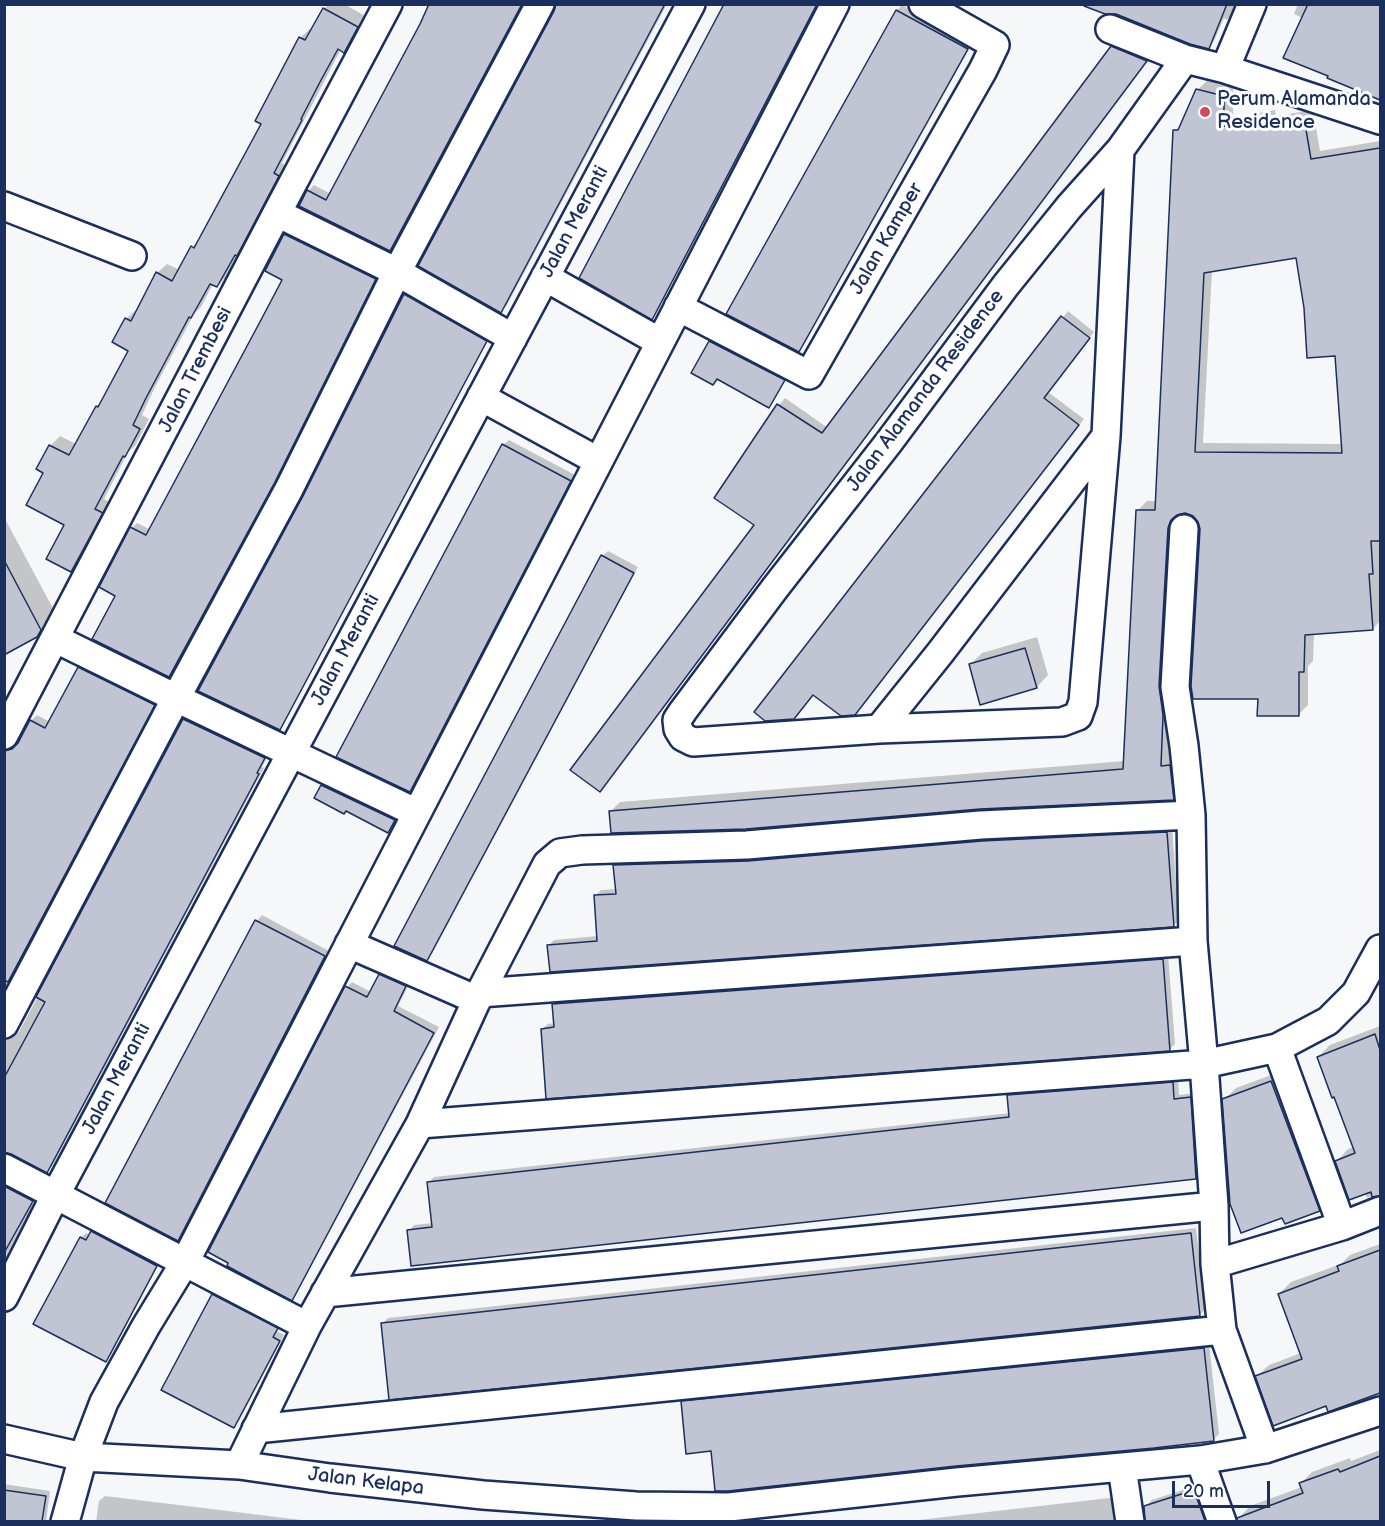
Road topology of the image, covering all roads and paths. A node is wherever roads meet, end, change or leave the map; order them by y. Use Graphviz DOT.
graph roads {
  1 [pos="388,4"];
  2 [pos="540,4"];
  3 [pos="691,4"];
  4 [pos="835,4"];
  5 [pos="923,4"];
  6 [pos="1252,4"];
  7 [pos="1110,29"];
  8 [pos="1185,60"];
  9 [pos="1225,69"];
  10 [pos="1380,120"];
  11 [pos="1120,150"];
  12 [pos="7,213"];
  13 [pos="277,213"];
  14 [pos="132,256"];
  15 [pos="397,272"];
  16 [pos="545,278"];
  17 [pos="678,307"];
  18 [pos="513,339"];
  19 [pos="660,342"];
  20 [pos="481,397"];
  21 [pos="1106,436"];
  22 [pos="598,461"];
  23 [pos="1184,529"];
  24 [pos="56,639"];
  25 [pos="176,698"];
  26 [pos="879,729"];
  27 [pos="4,735"];
  28 [pos="292,753"];
  29 [pos="417,813"];
  30 [pos="1191,815"];
  31 [pos="1193,941"];
  32 [pos="349,944"];
  33 [pos="1380,949"];
  34 [pos="478,997"];
  35 [pos="4,1024"];
  36 [pos="1277,1048"];
  37 [pos="1204,1064"];
  38 [pos="420,1124"];
  39 [pos="4,1168"];
  40 [pos="56,1194"];
  41 [pos="1214,1206"];
  42 [pos="1380,1211"];
  43 [pos="1342,1226"];
  44 [pos="185,1262"];
  45 [pos="1218,1263"];
  46 [pos="325,1293"];
  47 [pos="4,1298"];
  48 [pos="307,1326"];
  49 [pos="1222,1330"];
  50 [pos="1380,1411"];
  51 [pos="256,1429"];
  52 [pos="4,1439"];
  53 [pos="1265,1449"];
  54 [pos="83,1457"];
  55 [pos="1200,1460"];
  56 [pos="239,1465"];
  57 [pos="1122,1467"];
  58 [pos="731,1514"];
  59 [pos="65,1521"];
  60 [pos="1130,1521"];
  61 [pos="1222,1521"];
  1 -- 13 [label="street, Jalan Trembesi"];
  2 -- 15 [label="street"];
  3 -- 16 [label="street, Jalan Meranti"];
  4 -- 17 [label="street"];
  5 -- 17 [label="street, Jalan Kamper"];
  6 -- 9 [label="street"];
  7 -- 8 [label="street"];
  8 -- 9 [label="street"];
  8 -- 11 [label="street, Jalan Alamanda Residence"];
  9 -- 10 [label="street"];
  11 -- 21 [label="street"];
  11 -- 26 [label="street, Jalan Alamanda Residence"];
  12 -- 14 [label="street"];
  13 -- 15 [label="street"];
  13 -- 24 [label="street, Jalan Trembesi"];
  15 -- 18 [label="street"];
  15 -- 25 [label="street"];
  16 -- 18 [label="street, Jalan Meranti"];
  16 -- 19 [label="street"];
  17 -- 19 [label="street"];
  18 -- 20 [label="street, Jalan Meranti"];
  19 -- 22 [label="street"];
  20 -- 22 [label="street"];
  20 -- 28 [label="street, Jalan Meranti"];
  21 -- 26 [label="street"];
  21 -- 26 [label="street"];
  22 -- 29 [label="street"];
  23 -- 30 [label="street"];
  24 -- 25 [label="street"];
  24 -- 27 [label="street, Jalan Trembesi"];
  25 -- 28 [label="street"];
  25 -- 35 [label="street"];
  28 -- 29 [label="street"];
  28 -- 40 [label="street, Jalan Meranti"];
  29 -- 32 [label="street"];
  30 -- 31 [label="street"];
  30 -- 34 [label="street"];
  31 -- 34 [label="street"];
  31 -- 37 [label="street"];
  32 -- 34 [label="street"];
  32 -- 44 [label="street"];
  33 -- 36 [label="street"];
  34 -- 38 [label="street"];
  36 -- 37 [label="street"];
  36 -- 43 [label="street"];
  37 -- 38 [label="street"];
  37 -- 41 [label="street"];
  38 -- 46 [label="street"];
  39 -- 40 [label="street"];
  40 -- 44 [label="street"];
  40 -- 47 [label="street, Jalan Meranti"];
  41 -- 46 [label="street"];
  41 -- 49 [label="street"];
  42 -- 43 [label="street"];
  43 -- 45 [label="street"];
  44 -- 48 [label="street"];
  44 -- 54 [label="street"];
  46 -- 48 [label="street"];
  48 -- 51 [label="street"];
  49 -- 51 [label="street"];
  49 -- 53 [label="street"];
  50 -- 53 [label="street, Jalan Kelapa"];
  51 -- 56 [label="street"];
  52 -- 54 [label="street, Jalan Kelapa"];
  53 -- 55 [label="street, Jalan Kelapa"];
  54 -- 56 [label="street, Jalan Kelapa"];
  54 -- 59 [label="street"];
  55 -- 57 [label="street, Jalan Kelapa"];
  55 -- 61 [label="street"];
  56 -- 58 [label="street, Jalan Kelapa"];
  57 -- 58 [label="street, Jalan Kelapa"];
  57 -- 60 [label="street"];
}
